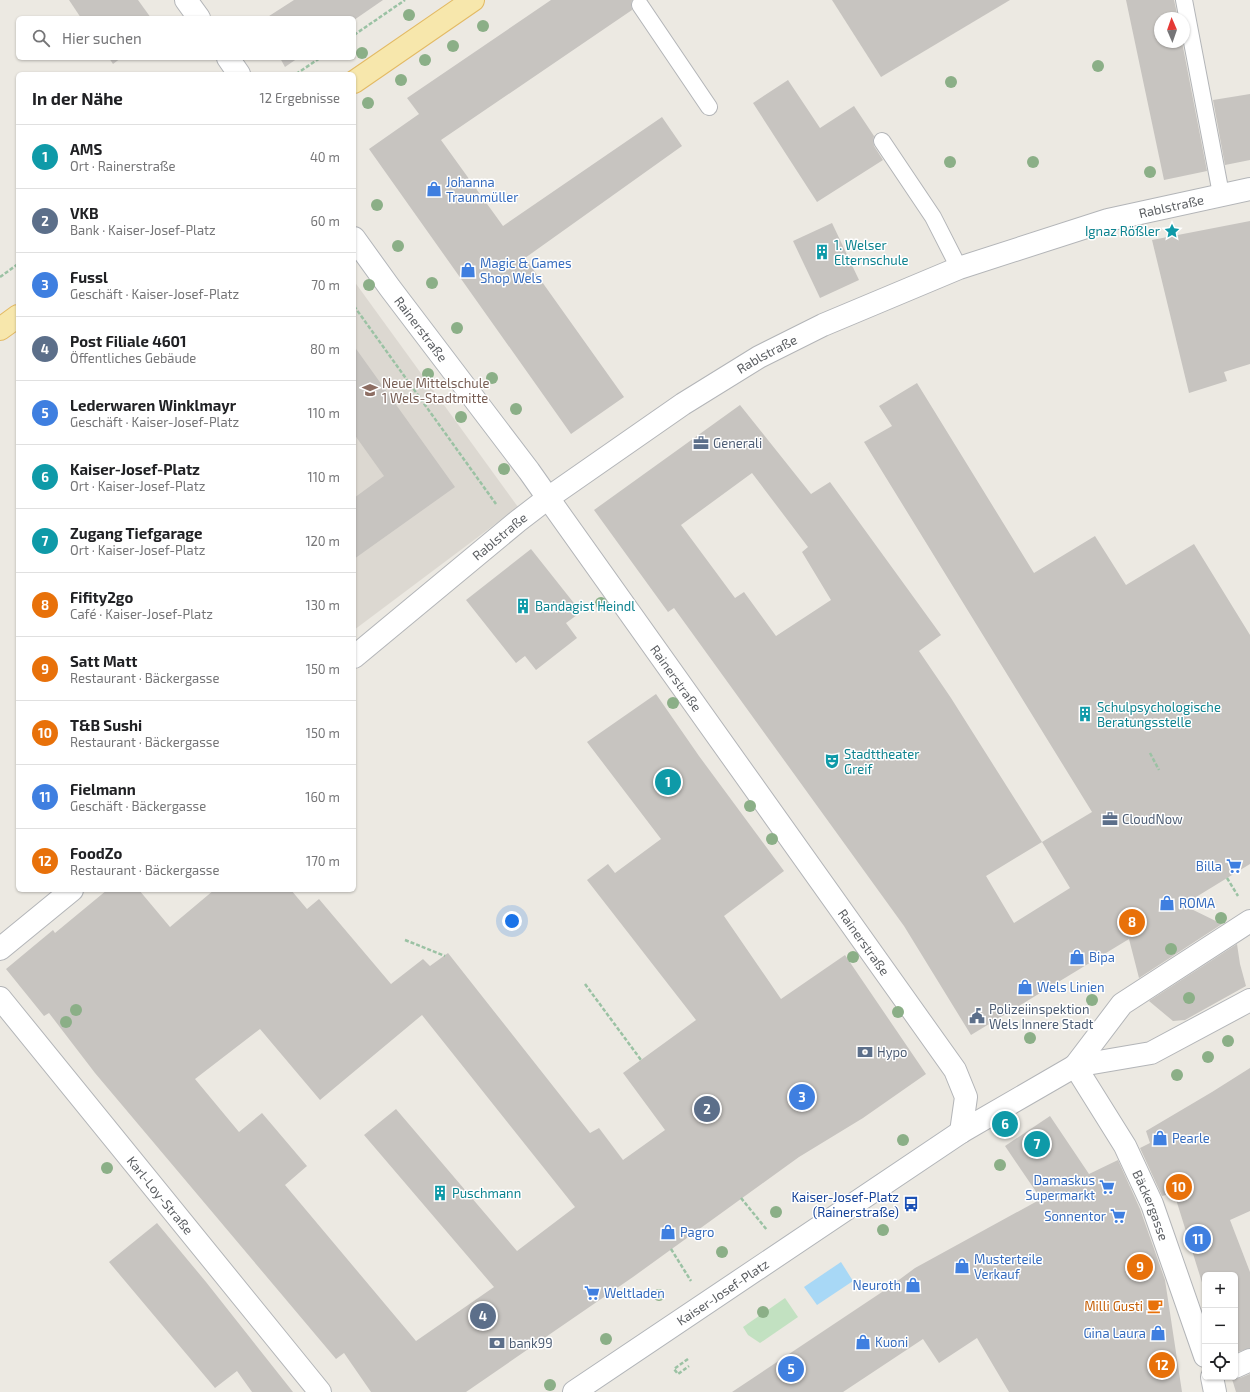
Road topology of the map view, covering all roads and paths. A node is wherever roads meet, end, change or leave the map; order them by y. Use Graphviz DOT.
graph roads {
  1 [pos="186,0"];
  2 [pos="405,0"];
  3 [pos="473,0"];
  4 [pos="1184,0"];
  5 [pos="640,5"];
  6 [pos="198,16"];
  7 [pos="356,34"];
  8 [pos="229,60"];
  9 [pos="317,60"];
  10 [pos="238,72"];
  11 [pos="299,72"];
  12 [pos="356,81"];
  13 [pos="709,107"];
  14 [pos="882,141"];
  15 [pos="1250,188"];
  16 [pos="1220,194"];
  17 [pos="356,241"];
  18 [pos="16,265"];
  19 [pos="959,268"];
  20 [pos="0,277"];
  21 [pos="356,309"];
  22 [pos="16,317"];
  23 [pos="0,329"];
  24 [pos="548,498"];
  25 [pos="498,507"];
  26 [pos="356,655"];
  27 [pos="1150,753"];
  28 [pos="1159,770"];
  29 [pos="70,892"];
  30 [pos="1250,921"];
  31 [pos="405,940"];
  32 [pos="0,950"];
  33 [pos="444,956"];
  34 [pos="584,984"];
  35 [pos="0,998"];
  36 [pos="1250,1000"];
  37 [pos="641,1060"];
  38 [pos="1075,1066"];
  39 [pos="961,1132"];
  40 [pos="741,1198"];
  41 [pos="671,1249"];
  42 [pos="784,1251"];
  43 [pos="706,1304"];
  44 [pos="1202,1347"];
  45 [pos="688,1360"];
  46 [pos="1250,1360"];
  47 [pos="689,1366"];
  48 [pos="1238,1366"];
  49 [pos="1213,1380"];
  50 [pos="320,1392"];
  51 [pos="574,1392"];
  52 [pos="1215,1392"];
  1 -- 6 [label="street"];
  2 -- 7 [label="path"];
  3 -- 12 [label="main road"];
  4 -- 16 [label="lane"];
  5 -- 13 [label="lane"];
  8 -- 10 [label="street"];
  9 -- 11 [label="path"];
  14 -- 19 [label="lane"];
  15 -- 16 [label="street, Rablstraße"];
  16 -- 19 [label="street, Rablstraße"];
  17 -- 24 [label="street, Rainerstraße"];
  18 -- 20 [label="path"];
  19 -- 24 [label="street, Rablstraße"];
  21 -- 25 [label="path"];
  22 -- 23 [label="main road"];
  24 -- 26 [label="street, Rablstraße"];
  24 -- 39 [label="street, Rainerstraße"];
  27 -- 28 [label="path"];
  29 -- 32 [label="street"];
  30 -- 38 [label="street, Kaiser-Josef-Platz"];
  31 -- 33 [label="path"];
  34 -- 37 [label="path"];
  35 -- 50 [label="street, Karl-Loy-Straße"];
  36 -- 38 [label="street, Kaiser-Josef-Platz"];
  38 -- 39 [label="street, Kaiser-Josef-Platz"];
  38 -- 44 [label="street, Bäckergasse"];
  39 -- 42 [label="street, Kaiser-Josef-Platz"];
  40 -- 42 [label="path"];
  41 -- 43 [label="path"];
  42 -- 43 [label="street, Kaiser-Josef-Platz"];
  43 -- 51 [label="street, Kaiser-Josef-Platz"];
  45 -- 47 [label="path"];
  46 -- 48 [label="street"];
  49 -- 52 [label="street"];
}
